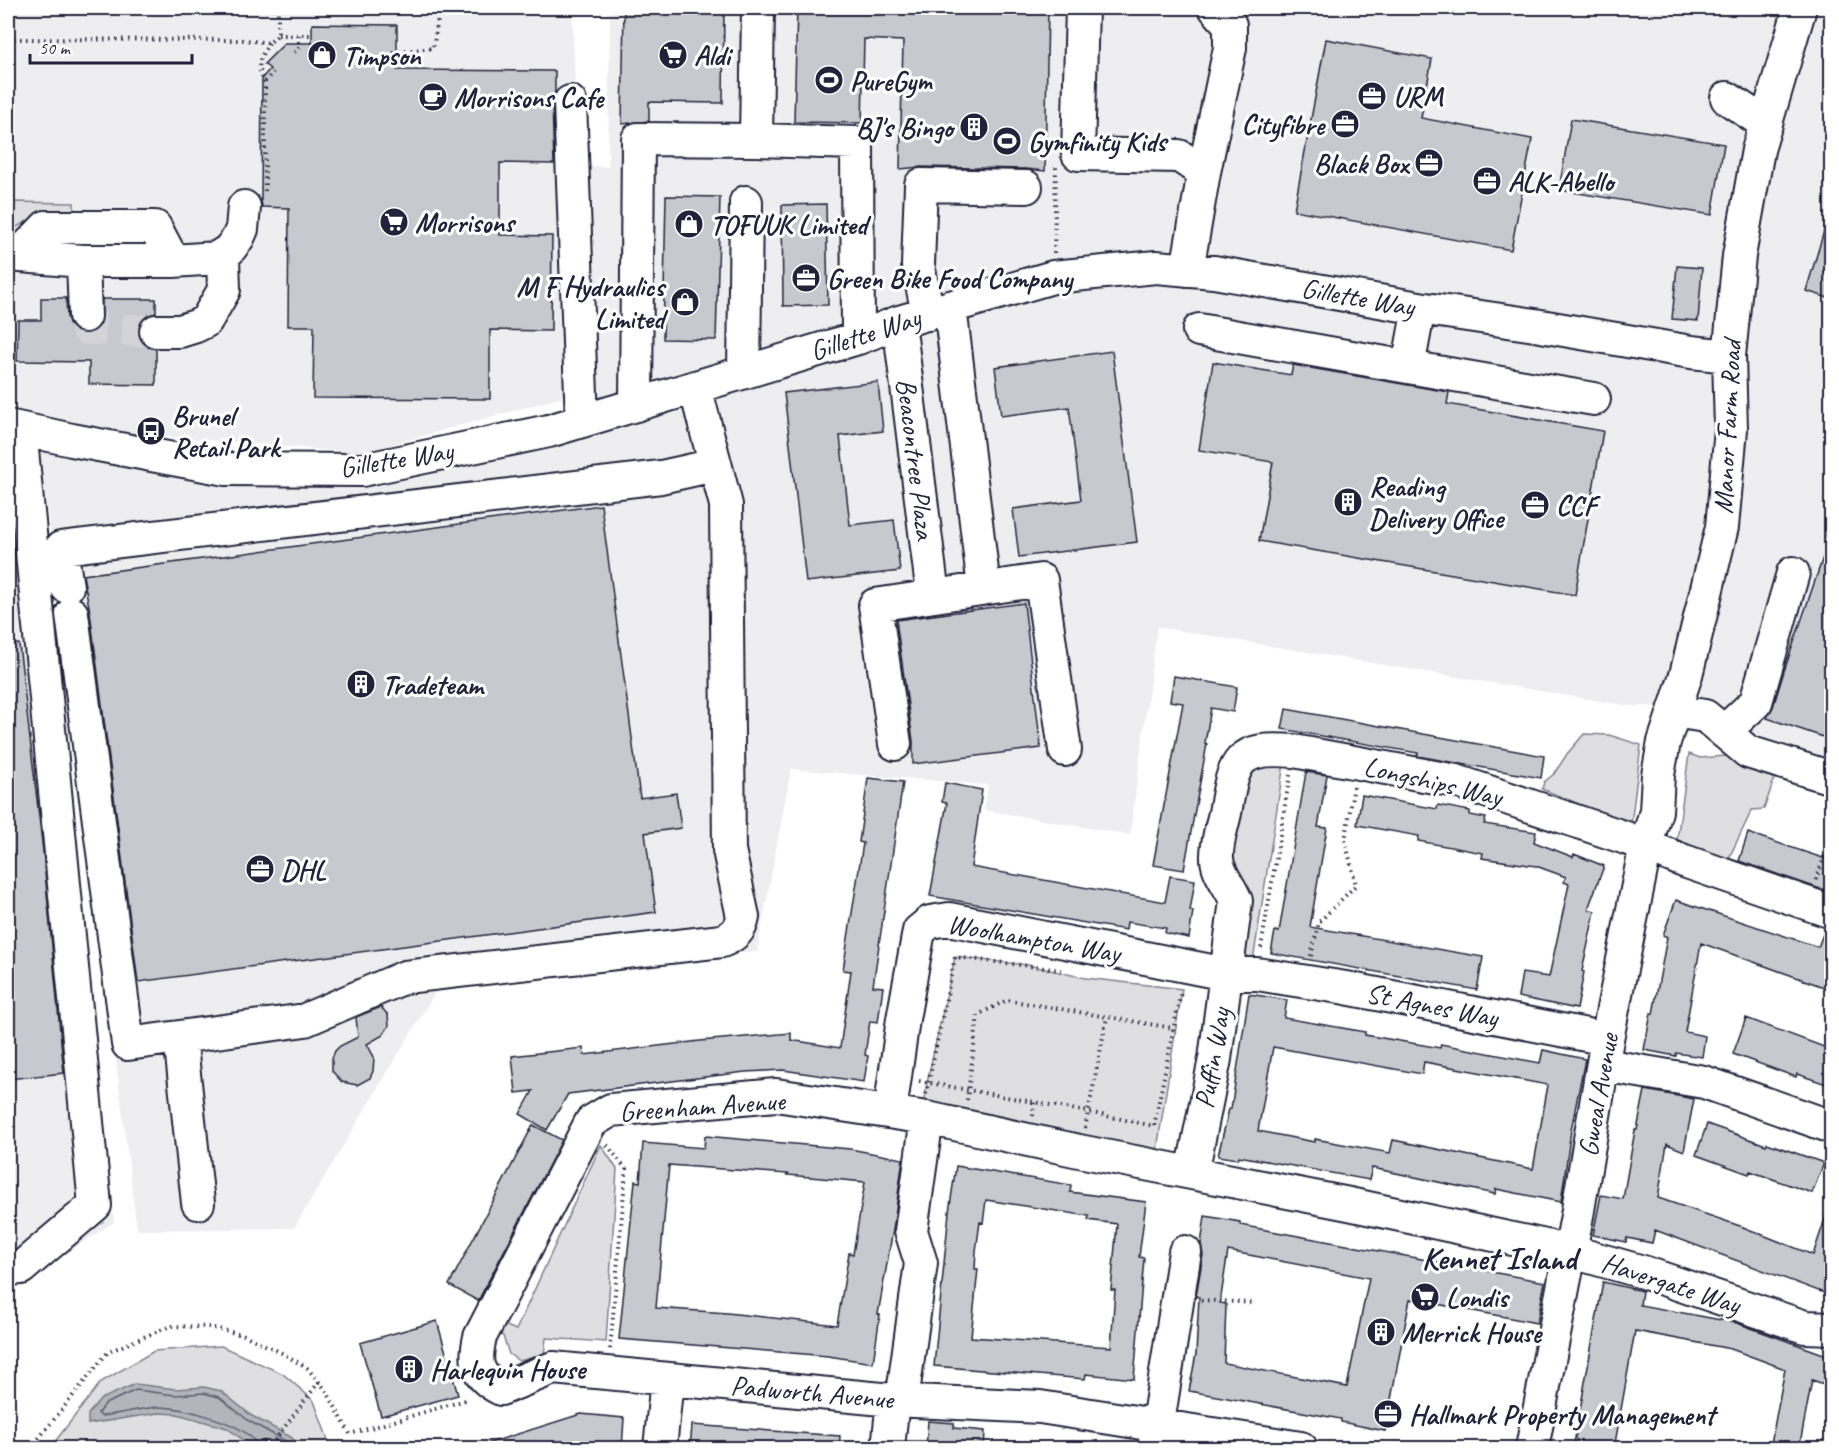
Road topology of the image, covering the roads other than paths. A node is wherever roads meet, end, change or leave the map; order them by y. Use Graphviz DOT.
graph roads {
  1 [pos="758,8"];
  2 [pos="1082,8"];
  3 [pos="1215,8"];
  4 [pos="1800,8"];
  5 [pos="1727,98"];
  6 [pos="570,102"];
  7 [pos="1766,124"];
  8 [pos="756,140"];
  9 [pos="1204,172"];
  10 [pos="1026,187"];
  11 [pos="255,201"];
  12 [pos="746,202"];
  13 [pos="13,255"];
  14 [pos="223,255"];
  15 [pos="83,261"];
  16 [pos="173,261"];
  17 [pos="1187,270"];
  18 [pos="1419,308"];
  19 [pos="939,311"];
  20 [pos="85,316"];
  21 [pos="899,322"];
  22 [pos="1199,330"];
  23 [pos="156,331"];
  24 [pos="858,338"];
  25 [pos="1729,356"];
  26 [pos="1408,367"];
  27 [pos="744,372"];
  28 [pos="695,387"];
  29 [pos="1594,399"];
  30 [pos="636,405"];
  31 [pos="582,421"];
  32 [pos="14,427"];
  33 [pos="715,465"];
  34 [pos="1793,573"];
  35 [pos="984,588"];
  36 [pos="933,596"];
  37 [pos="1674,711"];
  38 [pos="1724,732"];
  39 [pos="895,744"];
  40 [pos="1065,750"];
  41 [pos="1832,778"];
  42 [pos="1646,845"];
  43 [pos="1820,908"];
  44 [pos="1226,974"];
  45 [pos="1257,974"];
  46 [pos="180,1037"];
  47 [pos="1605,1052"];
  48 [pos="890,1112"];
  49 [pos="927,1118"];
  50 [pos="1832,1127"];
  51 [pos="1192,1173"];
  52 [pos="198,1203"];
  53 [pos="1569,1251"];
  54 [pos="1185,1252"];
  55 [pos="8,1269"];
  56 [pos="1832,1328"];
  57 [pos="490,1379"];
  58 [pos="666,1380"];
  59 [pos="897,1400"];
  60 [pos="1155,1436"];
  61 [pos="660,1449"];
  62 [pos="888,1449"];
  63 [pos="1301,1449"];
  64 [pos="1532,1449"];
  1 -- 8 [label="street"];
  2 -- 9 [label="street"];
  3 -- 9 [label="street"];
  4 -- 7 [label="street, Manor Farm Road"];
  5 -- 7 [label="street"];
  6 -- 31 [label="street"];
  7 -- 25 [label="street, Manor Farm Road"];
  8 -- 24 [label="street"];
  8 -- 30 [label="street"];
  9 -- 17 [label="street"];
  10 -- 19 [label="street"];
  11 -- 14 [label="street"];
  12 -- 27 [label="street"];
  13 -- 15 [label="street"];
  13 -- 16 [label="street"];
  14 -- 16 [label="street"];
  14 -- 23 [label="street"];
  15 -- 16 [label="street"];
  15 -- 20 [label="street"];
  17 -- 18 [label="street, Gillette Way"];
  17 -- 19 [label="street, Gillette Way"];
  18 -- 25 [label="street, Gillette Way"];
  18 -- 26 [label="street"];
  19 -- 21 [label="street, Gillette Way"];
  19 -- 35 [label="street"];
  21 -- 24 [label="street, Gillette Way"];
  21 -- 36 [label="street, Beacontree Plaza"];
  22 -- 26 [label="street"];
  24 -- 27 [label="street, Gillette Way"];
  25 -- 37 [label="street, Manor Farm Road"];
  26 -- 29 [label="street"];
  27 -- 28 [label="street, Gillette Way"];
  28 -- 30 [label="street, Gillette Way"];
  28 -- 33 [label="street"];
  30 -- 31 [label="street, Gillette Way"];
  31 -- 32 [label="street, Gillette Way"];
  32 -- 55 [label="street"];
  33 -- 46 [label="street"];
  33 -- 46 [label="street"];
  34 -- 38 [label="street"];
  35 -- 36 [label="street"];
  35 -- 40 [label="street"];
  36 -- 39 [label="street"];
  37 -- 38 [label="street"];
  37 -- 42 [label="street, Manor Farm Road"];
  38 -- 41 [label="street"];
  42 -- 43 [label="street, Longships Way"];
  42 -- 44 [label="street, Longships Way"];
  42 -- 47 [label="street, Gweal Avenue"];
  44 -- 45 [label="street, Puffin Way"];
  44 -- 48 [label="street, Woolhampton Way"];
  44 -- 51 [label="street, Puffin Way"];
  45 -- 47 [label="street, St Agnes Way"];
  46 -- 52 [label="street"];
  47 -- 50 [label="street, St Agnes Way"];
  47 -- 53 [label="street, Gweal Avenue"];
  48 -- 49 [label="street, Greenham Avenue"];
  48 -- 57 [label="street, Greenham Avenue"];
  49 -- 51 [label="street, Greenham Avenue"];
  49 -- 59 [label="street"];
  51 -- 53 [label="street, Havergate Way"];
  53 -- 56 [label="street, Havergate Way"];
  53 -- 64 [label="street, Gweal Avenue"];
  54 -- 60 [label="street"];
  57 -- 58 [label="street, Padworth Avenue"];
  58 -- 59 [label="street, Padworth Avenue"];
  58 -- 61 [label="street"];
  59 -- 60 [label="street, Padworth Avenue"];
  59 -- 62 [label="street"];
  60 -- 63 [label="street, Padworth Avenue"];
}
